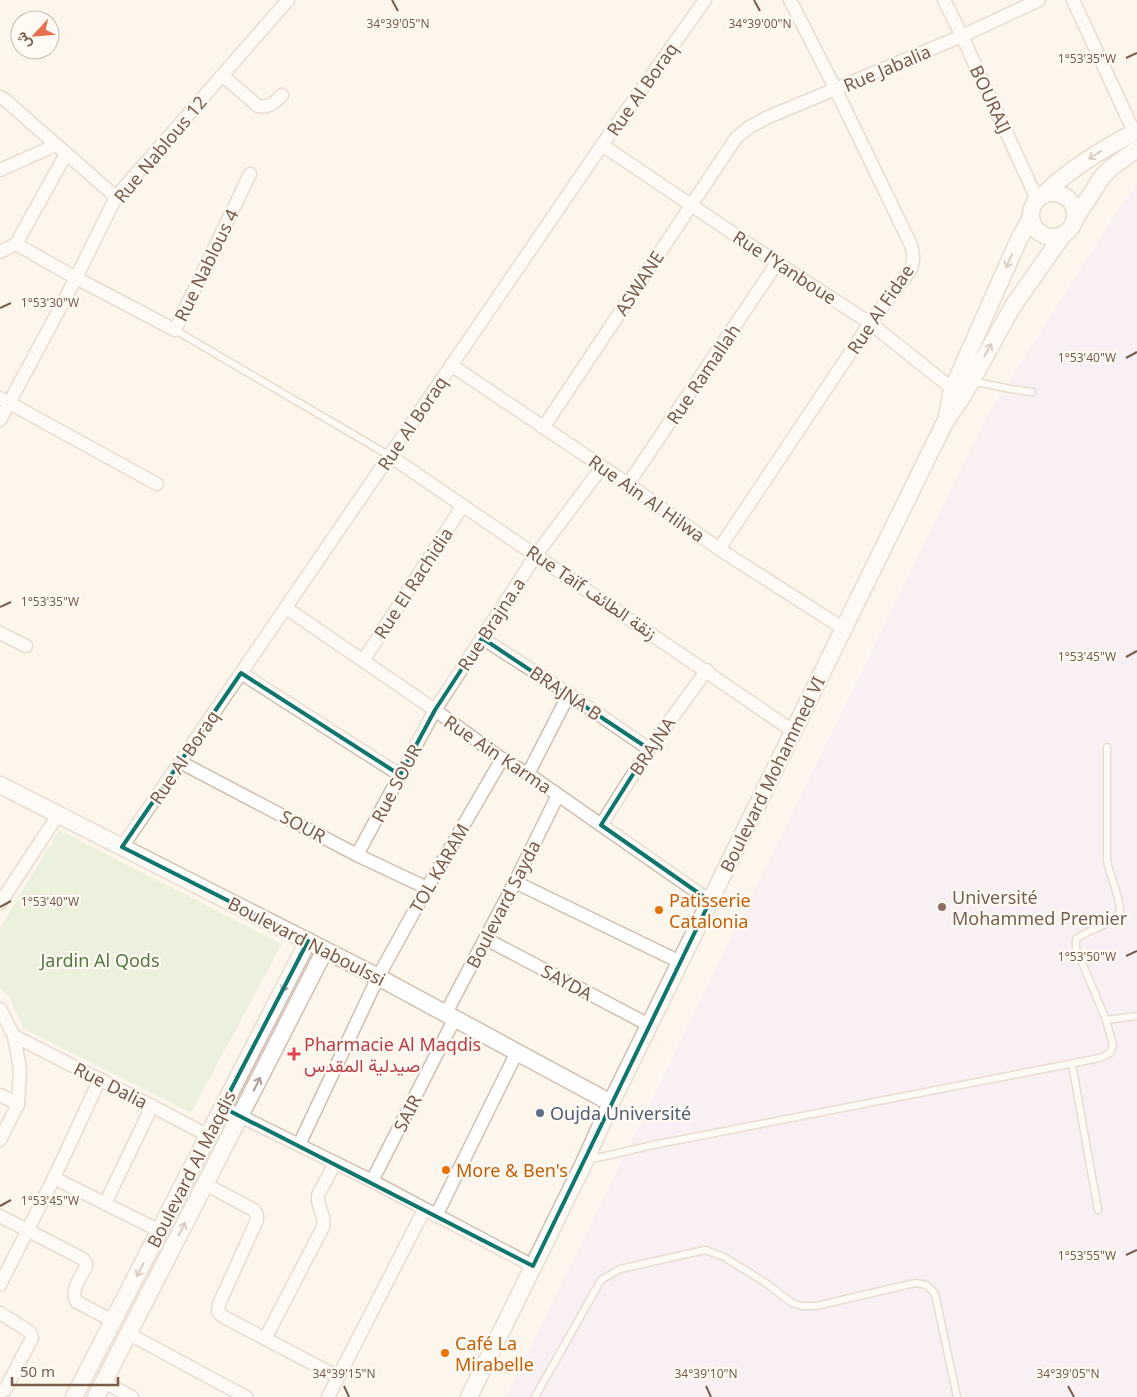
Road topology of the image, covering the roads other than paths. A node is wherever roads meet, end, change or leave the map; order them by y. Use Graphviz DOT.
graph roads {
  1 [pos="288,0"];
  2 [pos="705,0"];
  3 [pos="790,0"];
  4 [pos="944,0"];
  5 [pos="1040,0"];
  6 [pos="1073,0"];
  7 [pos="962,36"];
  8 [pos="222,75"];
  9 [pos="836,90"];
  10 [pos="282,95"];
  11 [pos="0,97"];
  12 [pos="1136,131"];
  13 [pos="736,138"];
  14 [pos="56,145"];
  15 [pos="602,145"];
  16 [pos="1137,149"];
  17 [pos="66,154"];
  18 [pos="0,170"];
  19 [pos="250,174"];
  20 [pos="116,197"];
  21 [pos="1040,197"];
  22 [pos="691,204"];
  23 [pos="1031,218"];
  24 [pos="1075,219"];
  25 [pos="1063,235"];
  26 [pos="16,244"];
  27 [pos="0,252"];
  28 [pos="777,263"];
  29 [pos="76,278"];
  30 [pos="870,323"];
  31 [pos="175,330"];
  32 [pos="451,365"];
  33 [pos="971,381"];
  34 [pos="1032,392"];
  35 [pos="958,393"];
  36 [pos="5,400"];
  37 [pos="0,420"];
  38 [pos="543,428"];
  39 [pos="390,456"];
  40 [pos="602,467"];
  41 [pos="157,484"];
  42 [pos="628,484"];
  43 [pos="463,505"];
  44 [pos="719,548"];
  45 [pos="536,555"];
  46 [pos="286,608"];
  47 [pos="844,629"];
  48 [pos="0,633"];
  49 [pos="482,638"];
  50 [pos="26,646"];
  51 [pos="363,661"];
  52 [pos="707,670"];
  53 [pos="241,673"];
  54 [pos="569,694"];
  55 [pos="435,710"];
  56 [pos="793,730"];
  57 [pos="1107,747"];
  58 [pos="648,749"];
  59 [pos="502,759"];
  60 [pos="180,762"];
  61 [pos="528,774"];
  62 [pos="400,775"];
  63 [pos="0,785"];
  64 [pos="558,795"];
  65 [pos="58,814"];
  66 [pos="602,825"];
  67 [pos="122,847"];
  68 [pos="357,855"];
  69 [pos="515,882"];
  70 [pos="427,888"];
  71 [pos="1,897"];
  72 [pos="710,901"];
  73 [pos="486,939"];
  74 [pos="308,941"];
  75 [pos="325,950"];
  76 [pos="680,962"];
  77 [pos="378,977"];
  78 [pos="0,1009"];
  79 [pos="451,1015"];
  80 [pos="1137,1016"];
  81 [pos="1106,1020"];
  82 [pos="649,1025"];
  83 [pos="14,1036"];
  84 [pos="518,1052"];
  85 [pos="1072,1064"];
  86 [pos="100,1080"];
  87 [pos="0,1095"];
  88 [pos="611,1103"];
  89 [pos="18,1104"];
  90 [pos="152,1106"];
  91 [pos="222,1107"];
  92 [pos="240,1116"];
  93 [pos="207,1135"];
  94 [pos="0,1140"];
  95 [pos="298,1145"];
  96 [pos="585,1161"];
  97 [pos="335,1163"];
  98 [pos="54,1178"];
  99 [pos="372,1181"];
  100 [pos="205,1184"];
  101 [pos="105,1204"];
  102 [pos="424,1210"];
  103 [pos="1098,1210"];
  104 [pos="0,1216"];
  105 [pos="436,1216"];
  106 [pos="28,1230"];
  107 [pos="160,1231"];
  108 [pos="533,1266"];
  109 [pos="0,1285"];
  110 [pos="0,1313"];
  111 [pos="113,1321"];
  112 [pos="129,1334"];
  113 [pos="265,1339"];
  114 [pos="338,1377"];
  115 [pos="104,1382"];
  116 [pos="1,1392"];
  117 [pos="74,1397"];
  118 [pos="96,1397"];
  119 [pos="132,1397"];
  120 [pos="246,1397"];
  121 [pos="328,1397"];
  122 [pos="469,1397"];
  123 [pos="535,1397"];
  124 [pos="958,1397"];
  1 -- 8 [label="street, Rue Nablous 12"];
  2 -- 15 [label="street, Rue Al Boraq"];
  3 -- 9 [label="street, Rue Al Fidae"];
  4 -- 7 [label="street, BOURAIJ"];
  5 -- 7 [label="street, Rue Jabalia"];
  6 -- 12 [label="street"];
  7 -- 9 [label="street, Rue Jabalia"];
  7 -- 21 [label="street, BOURAIJ"];
  8 -- 10 [label="street"];
  8 -- 20 [label="street, Rue Nablous 12"];
  9 -- 13 [label="street, Rue Jabalia"];
  9 -- 30 [label="street, Rue Al Fidae"];
  11 -- 14 [label="street"];
  12 -- 21 [label="street, one-way"];
  13 -- 22 [label="street, ASWANE"];
  14 -- 17 [label="street"];
  14 -- 18 [label="street"];
  15 -- 22 [label="street, Rue l’Yanboue"];
  15 -- 32 [label="street, Rue Al Boraq"];
  16 -- 24 [label="street"];
  17 -- 20 [label="street"];
  17 -- 26 [label="street"];
  19 -- 31 [label="street, Rue Nablous 4"];
  20 -- 29 [label="street, Rue Nablous 12"];
  21 -- 23 [label="street"];
  21 -- 24 [label="street"];
  22 -- 28 [label="street, Rue l’Yanboue"];
  22 -- 38 [label="street, ASWANE"];
  23 -- 25 [label="street"];
  23 -- 35 [label="street, Boulevard Mohammed VI, one-way"];
  24 -- 25 [label="street"];
  33 -- 25 [label="street, Boulevard Mohammed VI, one-way"];
  26 -- 27 [label="street"];
  26 -- 29 [label="street, Rue Nablous 4"];
  28 -- 30 [label="street, Rue l’Yanboue"];
  28 -- 42 [label="street, Rue Ramallah"];
  29 -- 31 [label="street, Rue Nablous 4"];
  29 -- 36 [label="street, Rue Nablous 12"];
  30 -- 35 [label="street, Rue l’Yanboue"];
  30 -- 44 [label="street, Rue Al Fidae"];
  31 -- 39 [label="lane"];
  32 -- 38 [label="street, Rue Ain Al Hilwa"];
  32 -- 39 [label="street, Rue Al Boraq"];
  33 -- 34 [label="lane"];
  33 -- 35 [label="street, Boulevard Mohammed VI"];
  35 -- 47 [label="street, Boulevard Mohammed VI"];
  36 -- 37 [label="street, Rue Nablous 12"];
  36 -- 41 [label="street"];
  38 -- 40 [label="street, Rue Ain Al Hilwa"];
  39 -- 43 [label="street, Rue Taïf زنقة الطائف"];
  39 -- 46 [label="street, Rue Al Boraq"];
  40 -- 42 [label="street, Rue Ain Al Hilwa"];
  40 -- 45 [label="street, Rue Brajna.a"];
  42 -- 44 [label="street, Rue Ain Al Hilwa"];
  43 -- 45 [label="street, Rue Taïf زنقة الطائف"];
  43 -- 51 [label="street, Rue El Rachidia"];
  44 -- 47 [label="street, Rue Ain Al Hilwa"];
  45 -- 49 [label="street, Rue Brajna.a"];
  45 -- 52 [label="street, Rue Taïf زنقة الطائف"];
  46 -- 51 [label="street, Rue Ain Karma"];
  46 -- 53 [label="street, Rue Al Boraq"];
  47 -- 56 [label="street, Boulevard Mohammed VI"];
  48 -- 50 [label="street"];
  49 -- 54 [label="street, BRAJNA B"];
  49 -- 55 [label="street, Rue Brajna.a"];
  51 -- 55 [label="street, Rue Ain Karma"];
  52 -- 56 [label="street, Rue Taïf زنقة الطائف"];
  52 -- 58 [label="street, BRAJNA"];
  53 -- 60 [label="street, Rue Al Boraq"];
  53 -- 62 [label="street"];
  54 -- 58 [label="street, BRAJNA B"];
  54 -- 61 [label="street"];
  55 -- 59 [label="street, Rue Ain Karma"];
  55 -- 62 [label="street, Rue SOUR"];
  56 -- 72 [label="street, Boulevard Mohammed VI"];
  57 -- 81 [label="lane"];
  58 -- 66 [label="street, BRAJNA"];
  59 -- 61 [label="street, Rue Ain Karma"];
  59 -- 70 [label="street, TOL KARAM"];
  60 -- 67 [label="street, Rue Al Boraq"];
  60 -- 68 [label="street, SOUR"];
  61 -- 64 [label="street, Rue Ain Karma"];
  62 -- 68 [label="street, Rue SOUR"];
  63 -- 65 [label="street, Boulevard Naboulssi"];
  64 -- 66 [label="street, Rue Ain Karma"];
  64 -- 69 [label="street, Boulevard Sayda"];
  65 -- 67 [label="street, Boulevard Naboulssi"];
  65 -- 71 [label="street"];
  66 -- 72 [label="street, Rue Ain Karma"];
  67 -- 74 [label="street, Boulevard Naboulssi"];
  68 -- 70 [label="street, SOUR"];
  69 -- 73 [label="street, Boulevard Sayda"];
  69 -- 76 [label="street"];
  70 -- 77 [label="street, TOL KARAM"];
  72 -- 76 [label="street, Boulevard Mohammed VI"];
  73 -- 79 [label="street, Boulevard Sayda"];
  73 -- 82 [label="street, SAYDA"];
  74 -- 75 [label="street, Boulevard Naboulssi"];
  74 -- 91 [label="street, Boulevard Al Maqdis, one-way"];
  75 -- 77 [label="street, Boulevard Naboulssi"];
  92 -- 75 [label="street, Boulevard Al Maqdis, one-way"];
  76 -- 82 [label="street, Boulevard Mohammed VI"];
  77 -- 79 [label="street, Boulevard Naboulssi"];
  77 -- 95 [label="street, TOL KARAM"];
  78 -- 83 [label="street"];
  79 -- 84 [label="street, Boulevard Naboulssi"];
  79 -- 99 [label="street, SAIR"];
  80 -- 81 [label="lane"];
  81 -- 85 [label="lane"];
  82 -- 88 [label="street, Boulevard Mohammed VI"];
  83 -- 86 [label="street, Rue Dalia"];
  83 -- 89 [label="street"];
  84 -- 88 [label="street, Boulevard Naboulssi"];
  84 -- 105 [label="street"];
  85 -- 96 [label="lane"];
  85 -- 103 [label="lane"];
  86 -- 90 [label="street, Rue Dalia"];
  86 -- 98 [label="street"];
  87 -- 89 [label="street"];
  88 -- 96 [label="street, Boulevard Mohammed VI"];
  89 -- 94 [label="street"];
  90 -- 93 [label="street, Rue Dalia"];
  90 -- 101 [label="street"];
  91 -- 92 [label="street"];
  91 -- 93 [label="street, Boulevard Al Maqdis"];
  92 -- 95 [label="street"];
  92 -- 100 [label="street, Boulevard Al Maqdis"];
  93 -- 107 [label="street, Boulevard Al Maqdis"];
  95 -- 97 [label="street"];
  96 -- 108 [label="street, Boulevard Mohammed VI"];
  97 -- 99 [label="street"];
  97 -- 113 [label="street"];
  98 -- 101 [label="street"];
  98 -- 106 [label="street"];
  99 -- 102 [label="street"];
  112 -- 100 [label="street, Boulevard Al Maqdis, one-way"];
  100 -- 113 [label="street"];
  101 -- 107 [label="street"];
  102 -- 105 [label="street"];
  102 -- 114 [label="street"];
  104 -- 106 [label="street"];
  105 -- 108 [label="street"];
  106 -- 109 [label="street"];
  106 -- 111 [label="street"];
  107 -- 111 [label="street, Boulevard Al Maqdis, one-way"];
  108 -- 122 [label="street, Boulevard Mohammed VI"];
  110 -- 116 [label="street"];
  111 -- 117 [label="street, Boulevard Al Maqdis"];
  112 -- 115 [label="street, Boulevard Al Maqdis"];
  112 -- 120 [label="street"];
  113 -- 114 [label="street"];
  114 -- 121 [label="street"];
  115 -- 118 [label="street, Boulevard Al Maqdis"];
  115 -- 119 [label="street"];
  123 -- 124 [label="lane"];
}
